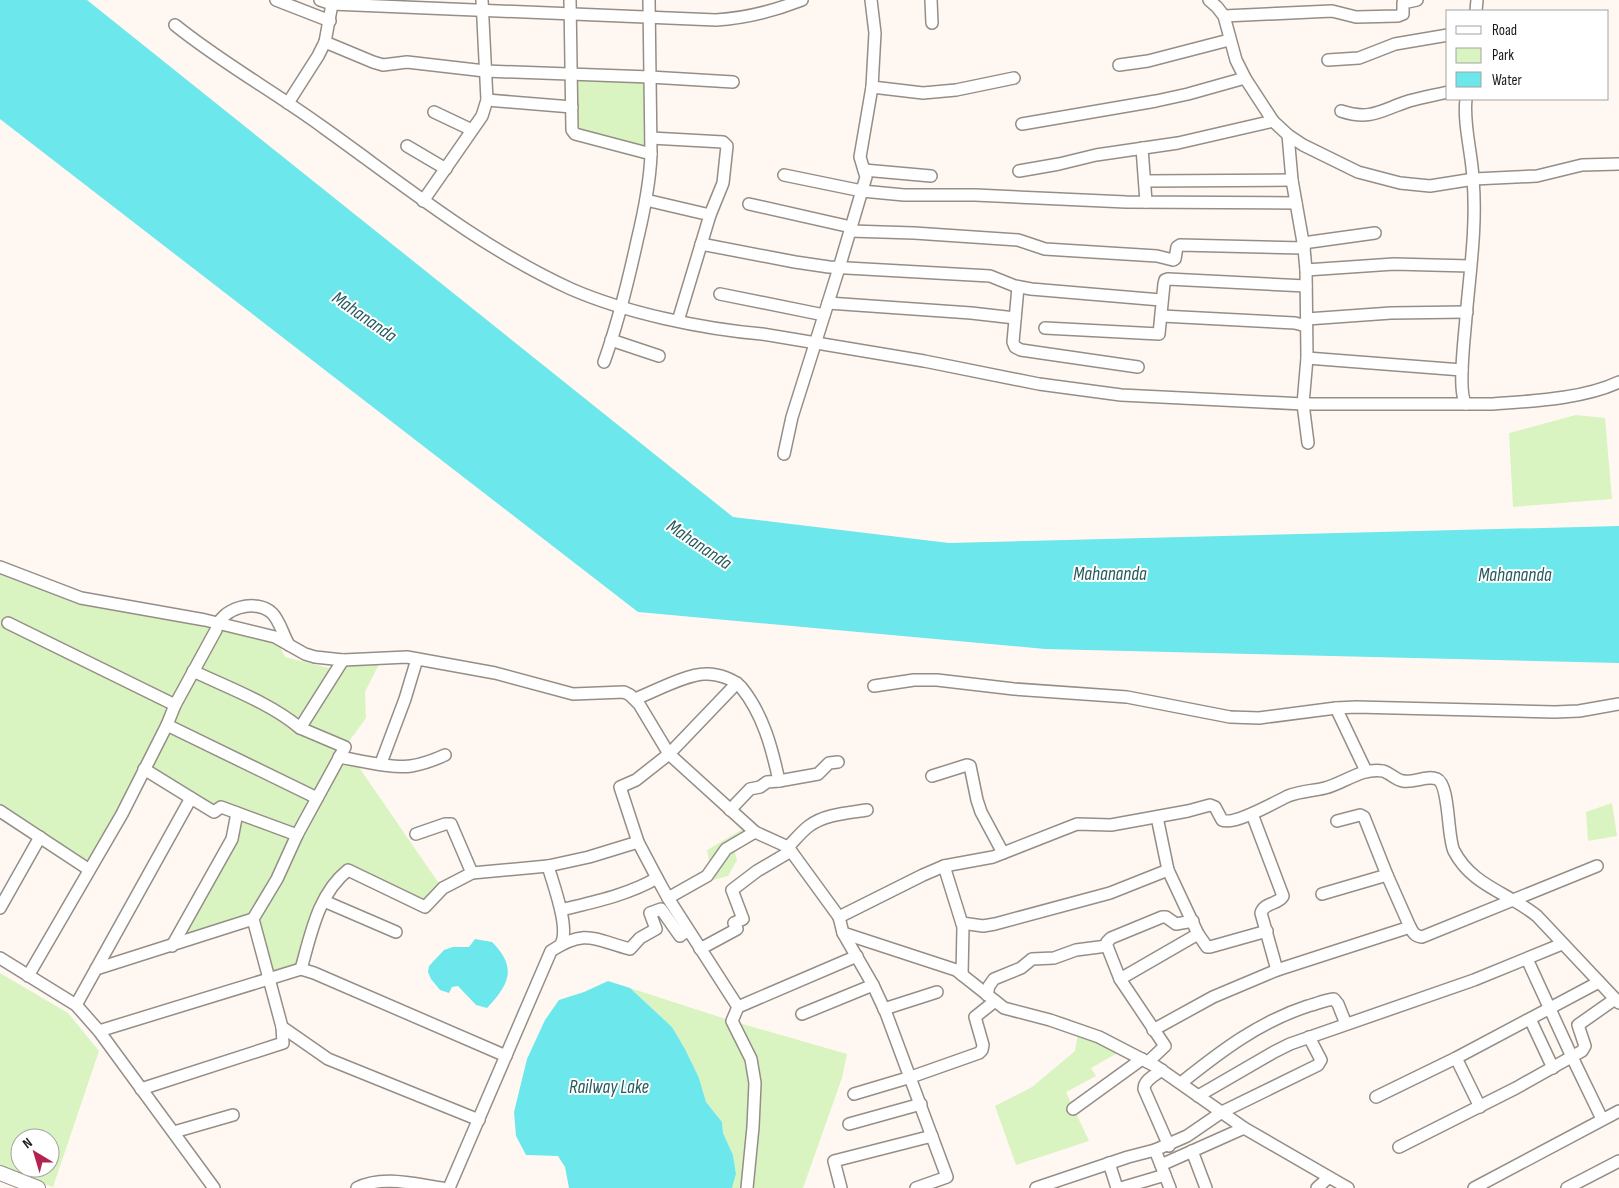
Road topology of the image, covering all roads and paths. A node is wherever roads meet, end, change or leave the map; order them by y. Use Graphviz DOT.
graph roads {
  1 [pos="276,0"];
  2 [pos="320,0"];
  3 [pos="570,0"];
  4 [pos="649,0"];
  5 [pos="802,0"];
  6 [pos="871,0"];
  7 [pos="931,0"];
  8 [pos="1209,0"];
  9 [pos="1417,0"];
  10 [pos="332,2"];
  11 [pos="482,5"];
  12 [pos="570,14"];
  13 [pos="1224,16"];
  14 [pos="650,18"];
  15 [pos="330,20"];
  16 [pos="932,23"];
  17 [pos="175,25"];
  18 [pos="1446,35"];
  19 [pos="1230,40"];
  20 [pos="324,42"];
  21 [pos="1328,60"];
  22 [pos="1120,65"];
  23 [pos="485,71"];
  24 [pos="571,73"];
  25 [pos="650,78"];
  26 [pos="1014,78"];
  27 [pos="1245,78"];
  28 [pos="733,82"];
  29 [pos="872,87"];
  30 [pos="1446,92"];
  31 [pos="487,100"];
  32 [pos="1466,100"];
  33 [pos="288,103"];
  34 [pos="572,107"];
  35 [pos="1341,111"];
  36 [pos="434,112"];
  37 [pos="1274,120"];
  38 [pos="1022,124"];
  39 [pos="472,130"];
  40 [pos="1288,135"];
  41 [pos="651,138"];
  42 [pos="407,146"];
  43 [pos="1142,148"];
  44 [pos="651,154"];
  45 [pos="1619,164"];
  46 [pos="446,169"];
  47 [pos="864,170"];
  48 [pos="1019,171"];
  49 [pos="784,175"];
  50 [pos="930,176"];
  51 [pos="1292,180"];
  52 [pos="1474,180"];
  53 [pos="1145,181"];
  54 [pos="862,191"];
  55 [pos="646,200"];
  56 [pos="423,201"];
  57 [pos="1146,202"];
  58 [pos="1296,203"];
  59 [pos="749,204"];
  60 [pos="710,215"];
  61 [pos="850,229"];
  62 [pos="1375,233"];
  63 [pos="701,244"];
  64 [pos="1304,246"];
  65 [pos="1470,266"];
  66 [pos="839,268"];
  67 [pos="1306,270"];
  68 [pos="1018,286"];
  69 [pos="1306,286"];
  70 [pos="720,294"];
  71 [pos="1162,300"];
  72 [pos="828,303"];
  73 [pos="622,307"];
  74 [pos="1466,312"];
  75 [pos="824,315"];
  76 [pos="1162,316"];
  77 [pos="1015,318"];
  78 [pos="678,321"];
  79 [pos="1307,322"];
  80 [pos="1045,328"];
  81 [pos="611,340"];
  82 [pos="816,343"];
  83 [pos="659,356"];
  84 [pos="1307,358"];
  85 [pos="604,362"];
  86 [pos="1138,367"];
  87 [pos="1462,370"];
  88 [pos="1619,382"];
  89 [pos="1303,404"];
  90 [pos="1466,404"];
  91 [pos="1308,443"];
  92 [pos="784,454"];
  93 [pos="0,567"];
  94 [pos="8,623"];
  95 [pos="217,623"];
  96 [pos="289,645"];
  97 [pos="417,659"];
  98 [pos="343,660"];
  99 [pos="194,671"];
  100 [pos="737,683"];
  101 [pos="874,686"];
  102 [pos="635,699"];
  103 [pos="1619,704"];
  104 [pos="175,705"];
  105 [pos="1336,708"];
  106 [pos="167,725"];
  107 [pos="300,728"];
  108 [pos="669,754"];
  109 [pos="445,755"];
  110 [pos="339,757"];
  111 [pos="838,762"];
  112 [pos="381,763"];
  113 [pos="144,769"];
  114 [pos="1366,771"];
  115 [pos="932,776"];
  116 [pos="779,781"];
  117 [pos="191,798"];
  118 [pos="318,798"];
  119 [pos="730,810"];
  120 [pos="867,810"];
  121 [pos="237,813"];
  122 [pos="1252,814"];
  123 [pos="1,815"];
  124 [pos="1158,817"];
  125 [pos="1337,822"];
  126 [pos="755,832"];
  127 [pos="416,834"];
  128 [pos="297,835"];
  129 [pos="40,837"];
  130 [pos="638,842"];
  131 [pos="790,849"];
  132 [pos="1003,853"];
  133 [pos="548,866"];
  134 [pos="944,866"];
  135 [pos="1597,866"];
  136 [pos="88,869"];
  137 [pos="1168,870"];
  138 [pos="472,873"];
  139 [pos="1387,875"];
  140 [pos="658,878"];
  141 [pos="1322,894"];
  142 [pos="668,898"];
  143 [pos="1515,900"];
  144 [pos="324,902"];
  145 [pos="0,908"];
  146 [pos="561,910"];
  147 [pos="839,917"];
  148 [pos="253,919"];
  149 [pos="1192,921"];
  150 [pos="962,923"];
  151 [pos="1410,927"];
  152 [pos="688,930"];
  153 [pos="1267,931"];
  154 [pos="396,932"];
  155 [pos="843,933"];
  156 [pos="1198,934"];
  157 [pos="561,944"];
  158 [pos="1562,944"];
  159 [pos="172,946"];
  160 [pos="1107,946"];
  161 [pos="700,949"];
  162 [pos="856,956"];
  163 [pos="0,958"];
  164 [pos="1527,959"];
  165 [pos="96,969"];
  166 [pos="301,969"];
  167 [pos="1277,970"];
  168 [pos="962,975"];
  169 [pos="28,976"];
  170 [pos="269,978"];
  171 [pos="1120,979"];
  172 [pos="1599,982"];
  173 [pos="873,985"];
  174 [pos="937,992"];
  175 [pos="991,998"];
  176 [pos="1617,1001"];
  177 [pos="76,1005"];
  178 [pos="738,1007"];
  179 [pos="884,1009"];
  180 [pos="1549,1009"];
  181 [pos="802,1014"];
  182 [pos="1530,1019"];
  183 [pos="1346,1024"];
  184 [pos="282,1028"];
  185 [pos="1153,1030"];
  186 [pos="100,1031"];
  187 [pos="1309,1037"];
  188 [pos="301,1040"];
  189 [pos="283,1043"];
  190 [pos="506,1056"];
  191 [pos="1572,1057"];
  192 [pos="1456,1058"];
  193 [pos="1145,1061"];
  194 [pos="1553,1068"];
  195 [pos="1162,1070"];
  196 [pos="911,1077"];
  197 [pos="1181,1083"];
  198 [pos="141,1089"];
  199 [pos="854,1094"];
  200 [pos="1198,1096"];
  201 [pos="1376,1097"];
  202 [pos="921,1104"];
  203 [pos="1480,1107"];
  204 [pos="1073,1109"];
  205 [pos="1619,1111"];
  206 [pos="1222,1112"];
  207 [pos="233,1115"];
  208 [pos="478,1120"];
  209 [pos="1602,1120"];
  210 [pos="849,1124"];
  211 [pos="1244,1128"];
  212 [pos="174,1132"];
  213 [pos="932,1136"];
  214 [pos="1169,1146"];
  215 [pos="1399,1147"];
  216 [pos="1156,1150"];
  217 [pos="1192,1151"];
  218 [pos="1619,1161"];
  219 [pos="1109,1163"];
  220 [pos="1163,1170"];
  221 [pos="0,1174"];
  222 [pos="1328,1178"];
  223 [pos="941,1182"];
  224 [pos="38,1188"];
  225 [pos="214,1188"];
  226 [pos="357,1188"];
  227 [pos="442,1188"];
  228 [pos="449,1188"];
  229 [pos="747,1188"];
  230 [pos="841,1188"];
  231 [pos="916,1188"];
  232 [pos="952,1188"];
  233 [pos="1036,1188"];
  234 [pos="1117,1188"];
  235 [pos="1121,1188"];
  236 [pos="1170,1188"];
  237 [pos="1206,1188"];
  238 [pos="1317,1188"];
  239 [pos="1348,1188"];
  240 [pos="1474,1188"];
  241 [pos="1567,1188"];
  1 -- 15 [label="street"];
  2 -- 10 [label="street"];
  3 -- 12 [label="street"];
  4 -- 14 [label="street"];
  5 -- 14 [label="street"];
  6 -- 29 [label="street"];
  7 -- 16 [label="street"];
  8 -- 13 [label="street"];
  9 -- 13 [label="street"];
  10 -- 11 [label="street"];
  10 -- 15 [label="street"];
  11 -- 12 [label="street"];
  11 -- 23 [label="street"];
  12 -- 14 [label="street"];
  12 -- 24 [label="street"];
  13 -- 19 [label="street"];
  14 -- 25 [label="street"];
  15 -- 20 [label="street"];
  17 -- 33 [label="street"];
  18 -- 21 [label="street"];
  19 -- 22 [label="street"];
  19 -- 27 [label="street"];
  20 -- 23 [label="street"];
  20 -- 33 [label="street"];
  23 -- 24 [label="street"];
  23 -- 31 [label="street"];
  24 -- 25 [label="street"];
  24 -- 34 [label="street"];
  25 -- 28 [label="street"];
  25 -- 41 [label="street"];
  26 -- 29 [label="street"];
  27 -- 37 [label="street"];
  27 -- 38 [label="street"];
  29 -- 47 [label="street"];
  30 -- 35 [label="street"];
  31 -- 34 [label="street"];
  31 -- 39 [label="street"];
  32 -- 52 [label="street"];
  33 -- 56 [label="street"];
  34 -- 44 [label="street"];
  36 -- 39 [label="street"];
  37 -- 40 [label="street"];
  37 -- 43 [label="street"];
  39 -- 46 [label="street"];
  40 -- 51 [label="street"];
  40 -- 52 [label="street"];
  41 -- 44 [label="street"];
  41 -- 60 [label="street"];
  42 -- 46 [label="street"];
  43 -- 48 [label="street"];
  43 -- 53 [label="street"];
  44 -- 55 [label="street"];
  45 -- 52 [label="street"];
  46 -- 56 [label="street"];
  47 -- 50 [label="street"];
  47 -- 54 [label="street"];
  49 -- 54 [label="street"];
  51 -- 53 [label="street"];
  51 -- 58 [label="street"];
  52 -- 65 [label="street"];
  53 -- 57 [label="street"];
  54 -- 57 [label="street"];
  54 -- 61 [label="street"];
  55 -- 60 [label="street"];
  55 -- 73 [label="street"];
  56 -- 73 [label="street"];
  57 -- 58 [label="street"];
  58 -- 64 [label="street"];
  59 -- 61 [label="street"];
  60 -- 63 [label="street"];
  61 -- 64 [label="street"];
  61 -- 66 [label="street"];
  62 -- 64 [label="street"];
  63 -- 66 [label="street"];
  63 -- 78 [label="street"];
  64 -- 67 [label="street"];
  65 -- 67 [label="street"];
  65 -- 74 [label="street"];
  66 -- 68 [label="street"];
  66 -- 72 [label="street"];
  67 -- 69 [label="street"];
  68 -- 71 [label="street"];
  68 -- 77 [label="street"];
  69 -- 71 [label="street"];
  69 -- 79 [label="street"];
  70 -- 75 [label="street"];
  71 -- 76 [label="street"];
  72 -- 75 [label="street"];
  72 -- 77 [label="street"];
  73 -- 78 [label="street"];
  73 -- 81 [label="street"];
  74 -- 79 [label="street"];
  74 -- 87 [label="street"];
  75 -- 82 [label="street"];
  76 -- 79 [label="street"];
  76 -- 80 [label="street"];
  77 -- 86 [label="street"];
  78 -- 82 [label="street"];
  79 -- 84 [label="street"];
  81 -- 83 [label="street"];
  81 -- 85 [label="street"];
  82 -- 89 [label="street"];
  82 -- 92 [label="street"];
  84 -- 87 [label="street"];
  84 -- 89 [label="street"];
  87 -- 90 [label="street"];
  88 -- 90 [label="street"];
  89 -- 90 [label="street"];
  89 -- 91 [label="street"];
  93 -- 95 [label="street"];
  94 -- 104 [label="street"];
  95 -- 96 [label="street"];
  95 -- 96 [label="street"];
  95 -- 99 [label="street"];
  96 -- 98 [label="street"];
  97 -- 98 [label="street"];
  97 -- 102 [label="street"];
  97 -- 112 [label="street"];
  98 -- 107 [label="street"];
  99 -- 104 [label="street"];
  99 -- 107 [label="street"];
  100 -- 102 [label="street"];
  100 -- 108 [label="street"];
  100 -- 116 [label="street"];
  101 -- 105 [label="street"];
  102 -- 108 [label="street"];
  103 -- 105 [label="street"];
  104 -- 106 [label="street"];
  105 -- 114 [label="street"];
  106 -- 113 [label="street"];
  106 -- 118 [label="street"];
  107 -- 110 [label="street"];
  108 -- 119 [label="street"];
  108 -- 130 [label="street"];
  109 -- 112 [label="street"];
  110 -- 112 [label="street"];
  110 -- 118 [label="street"];
  111 -- 116 [label="street"];
  113 -- 117 [label="street"];
  113 -- 136 [label="street"];
  114 -- 122 [label="street"];
  114 -- 143 [label="street"];
  115 -- 132 [label="street"];
  116 -- 119 [label="street"];
  117 -- 121 [label="street"];
  117 -- 165 [label="street"];
  118 -- 128 [label="street"];
  119 -- 126 [label="street"];
  120 -- 131 [label="street"];
  121 -- 128 [label="street"];
  121 -- 159 [label="street"];
  122 -- 124 [label="street"];
  122 -- 153 [label="street"];
  123 -- 129 [label="street"];
  124 -- 132 [label="street"];
  124 -- 137 [label="street"];
  125 -- 139 [label="street"];
  126 -- 131 [label="street"];
  126 -- 142 [label="street"];
  127 -- 138 [label="street"];
  128 -- 148 [label="street"];
  129 -- 136 [label="street"];
  129 -- 145 [label="street"];
  130 -- 133 [label="street"];
  130 -- 140 [label="street"];
  131 -- 147 [label="street"];
  131 -- 161 [label="street"];
  132 -- 134 [label="street"];
  133 -- 138 [label="street"];
  133 -- 146 [label="street"];
  134 -- 147 [label="street"];
  134 -- 150 [label="street"];
  135 -- 143 [label="street"];
  136 -- 169 [label="street"];
  137 -- 149 [label="street"];
  137 -- 150 [label="street"];
  138 -- 144 [label="street"];
  139 -- 141 [label="street"];
  139 -- 151 [label="street"];
  140 -- 142 [label="street"];
  140 -- 146 [label="street"];
  142 -- 152 [label="street"];
  143 -- 151 [label="street"];
  143 -- 158 [label="street"];
  144 -- 154 [label="street"];
  144 -- 166 [label="street"];
  146 -- 157 [label="street"];
  147 -- 155 [label="street"];
  148 -- 159 [label="street"];
  148 -- 170 [label="street"];
  149 -- 156 [label="street"];
  149 -- 160 [label="street"];
  150 -- 168 [label="street"];
  151 -- 167 [label="street"];
  152 -- 157 [label="street"];
  152 -- 161 [label="street"];
  153 -- 156 [label="street"];
  153 -- 167 [label="street"];
  155 -- 162 [label="street"];
  155 -- 168 [label="street"];
  156 -- 171 [label="street"];
  157 -- 190 [label="street"];
  158 -- 164 [label="street"];
  158 -- 172 [label="street"];
  159 -- 165 [label="street"];
  160 -- 171 [label="street"];
  160 -- 175 [label="street"];
  161 -- 178 [label="street"];
  162 -- 173 [label="street"];
  162 -- 178 [label="street"];
  163 -- 169 [label="street"];
  164 -- 180 [label="street"];
  164 -- 183 [label="street"];
  165 -- 177 [label="street"];
  166 -- 170 [label="street"];
  166 -- 190 [label="street"];
  167 -- 185 [label="street"];
  168 -- 175 [label="street"];
  169 -- 177 [label="street"];
  170 -- 184 [label="street"];
  170 -- 186 [label="street"];
  171 -- 185 [label="street"];
  172 -- 176 [label="street"];
  172 -- 180 [label="street"];
  173 -- 179 [label="street"];
  173 -- 181 [label="street"];
  174 -- 179 [label="street"];
  175 -- 193 [label="street"];
  175 -- 196 [label="street"];
  176 -- 191 [label="street"];
  177 -- 186 [label="street"];
  178 -- 229 [label="street"];
  179 -- 196 [label="street"];
  180 -- 182 [label="street"];
  180 -- 191 [label="street"];
  182 -- 192 [label="street"];
  182 -- 194 [label="street"];
  183 -- 187 [label="street"];
  183 -- 197 [label="street"];
  184 -- 188 [label="street"];
  184 -- 189 [label="street"];
  185 -- 193 [label="street"];
  186 -- 198 [label="street"];
  187 -- 200 [label="street"];
  187 -- 206 [label="street"];
  188 -- 189 [label="street"];
  188 -- 208 [label="street"];
  189 -- 198 [label="street"];
  190 -- 208 [label="street"];
  191 -- 194 [label="street"];
  191 -- 209 [label="street"];
  192 -- 201 [label="street"];
  192 -- 203 [label="street"];
  193 -- 195 [label="street"];
  193 -- 204 [label="street"];
  194 -- 203 [label="street"];
  195 -- 197 [label="street"];
  195 -- 214 [label="street"];
  196 -- 199 [label="street"];
  196 -- 202 [label="street"];
  197 -- 200 [label="street"];
  198 -- 212 [label="street"];
  200 -- 206 [label="street"];
  202 -- 210 [label="street"];
  202 -- 213 [label="street"];
  203 -- 215 [label="street"];
  205 -- 209 [label="street"];
  206 -- 211 [label="street"];
  206 -- 214 [label="street"];
  207 -- 212 [label="street"];
  208 -- 228 [label="street"];
  209 -- 240 [label="street"];
  211 -- 217 [label="street"];
  211 -- 222 [label="street"];
  212 -- 225 [label="street"];
  213 -- 223 [label="street"];
  213 -- 230 [label="street"];
  214 -- 216 [label="street"];
  216 -- 219 [label="street"];
  216 -- 220 [label="street"];
  217 -- 220 [label="street"];
  217 -- 237 [label="street"];
  218 -- 241 [label="street"];
  219 -- 233 [label="street"];
  219 -- 234 [label="street"];
  220 -- 235 [label="street"];
  220 -- 236 [label="street"];
  221 -- 224 [label="main road"];
  222 -- 238 [label="street"];
  222 -- 239 [label="street"];
  223 -- 231 [label="street"];
  223 -- 232 [label="street"];
  226 -- 227 [label="street"];
}
